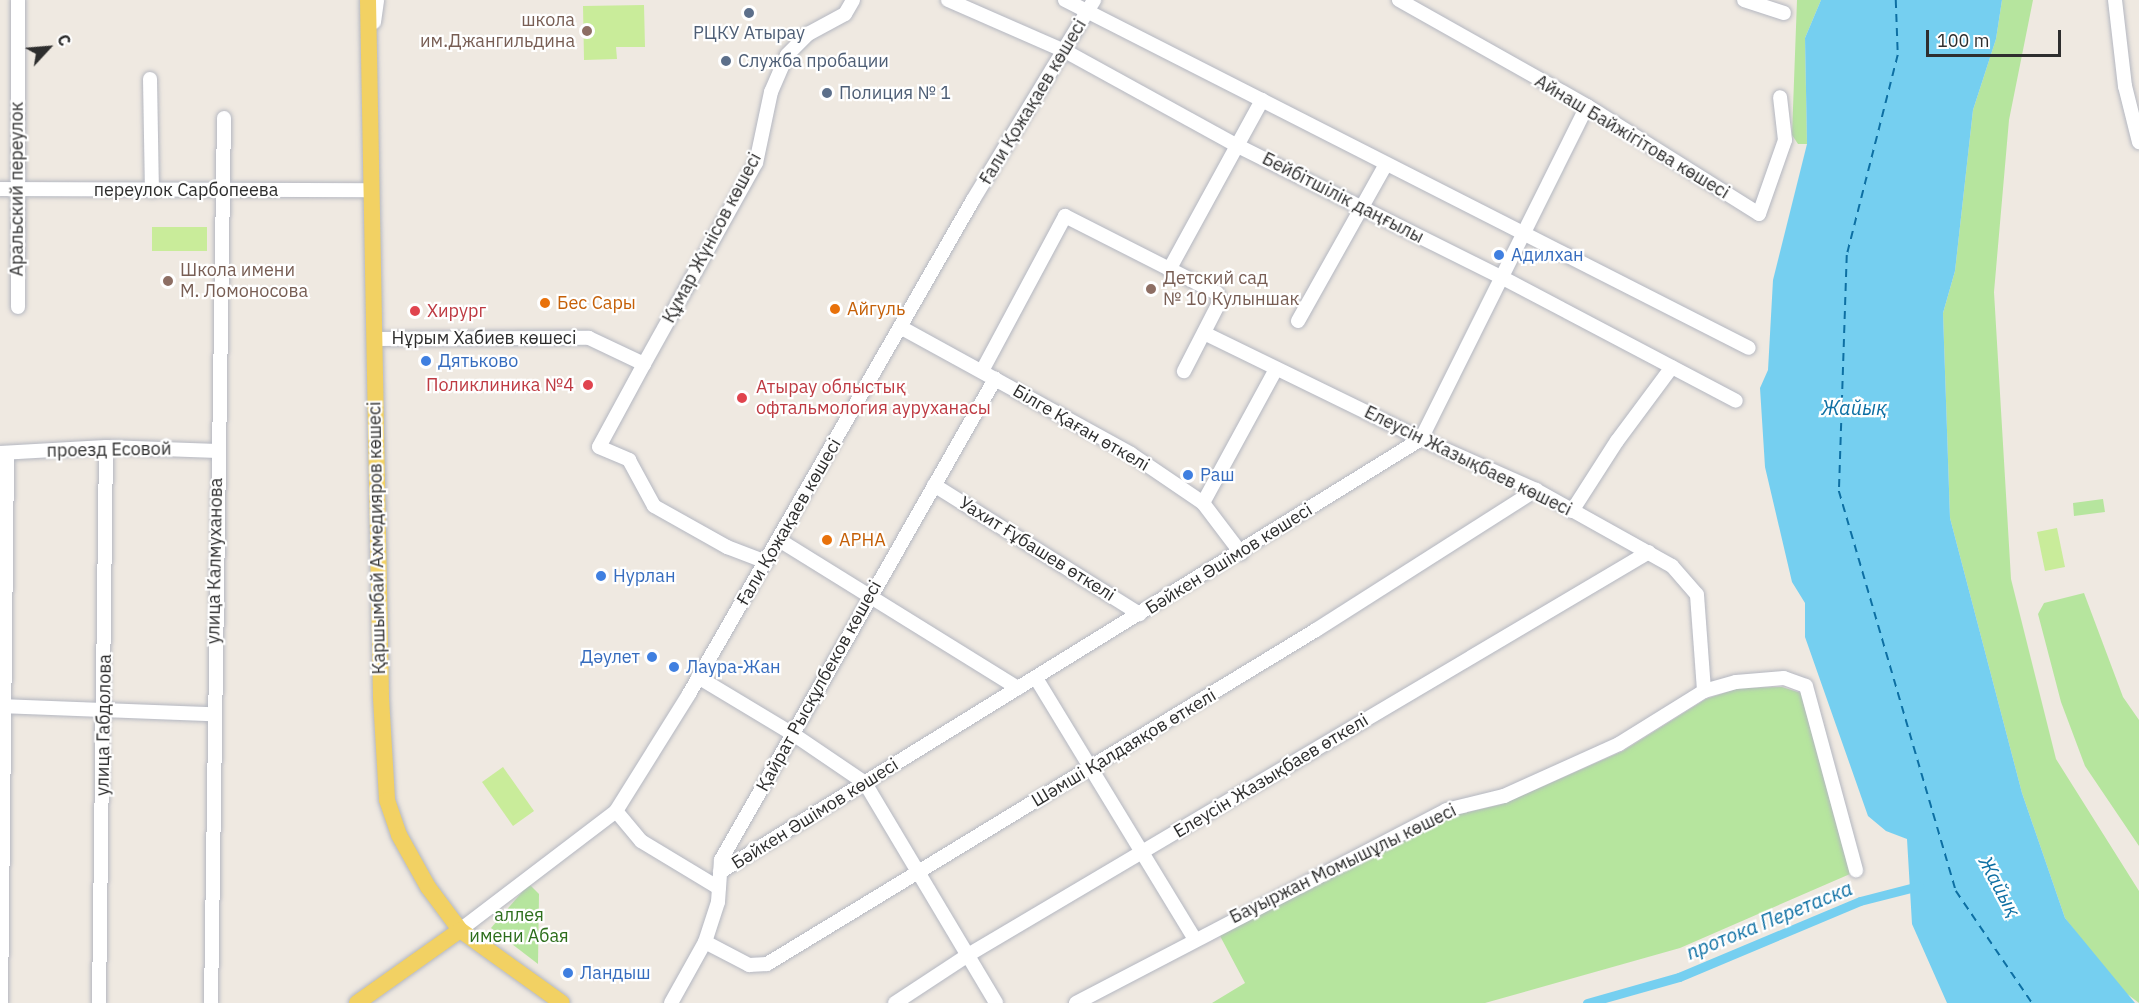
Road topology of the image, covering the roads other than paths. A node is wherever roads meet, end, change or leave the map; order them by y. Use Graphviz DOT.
graph roads {
  1 [pos="18,0"];
  2 [pos="359,0"];
  3 [pos="368,0"];
  4 [pos="377,0"];
  5 [pos="853,0"];
  6 [pos="948,0"];
  7 [pos="1065,0"];
  8 [pos="1399,0"];
  9 [pos="1744,0"];
  10 [pos="2115,0"];
  11 [pos="1091,6"];
  12 [pos="1784,13"];
  13 [pos="371,48"];
  14 [pos="1065,51"];
  15 [pos="150,79"];
  16 [pos="1780,97"];
  17 [pos="1262,100"];
  18 [pos="1587,106"];
  19 [pos="224,118"];
  20 [pos="2139,142"];
  21 [pos="1238,146"];
  22 [pos="1386,164"];
  23 [pos="0,189"];
  24 [pos="16,190"];
  25 [pos="371,190"];
  26 [pos="152,191"];
  27 [pos="223,191"];
  28 [pos="1364,208"];
  29 [pos="1523,234"];
  30 [pos="1169,270"];
  31 [pos="1503,278"];
  32 [pos="18,307"];
  33 [pos="1298,321"];
  34 [pos="902,328"];
  35 [pos="1204,333"];
  36 [pos="374,339"];
  37 [pos="1749,348"];
  38 [pos="644,364"];
  39 [pos="1672,367"];
  40 [pos="1276,369"];
  41 [pos="982,371"];
  42 [pos="1184,371"];
  43 [pos="995,379"];
  44 [pos="1736,401"];
  45 [pos="1421,439"];
  46 [pos="106,447"];
  47 [pos="218,451"];
  48 [pos="3,453"];
  49 [pos="934,485"];
  50 [pos="1536,490"];
  51 [pos="1203,503"];
  52 [pos="1572,511"];
  53 [pos="779,540"];
  54 [pos="1649,552"];
  55 [pos="1241,553"];
  56 [pos="766,562"];
  57 [pos="871,595"];
  58 [pos="1140,614"];
  59 [pos="698,677"];
  60 [pos="1036,678"];
  61 [pos="1018,688"];
  62 [pos="1704,691"];
  63 [pos="2,706"];
  64 [pos="105,709"];
  65 [pos="212,714"];
  66 [pos="793,734"];
  67 [pos="1092,768"];
  68 [pos="865,783"];
  69 [pos="615,811"];
  70 [pos="1145,852"];
  71 [pos="1856,870"];
  72 [pos="720,872"];
  73 [pos="918,873"];
  74 [pos="719,888"];
  75 [pos="460,930"];
  76 [pos="1195,939"];
  77 [pos="705,942"];
  78 [pos="968,956"];
  79 [pos="1,1003"];
  80 [pos="99,1003"];
  81 [pos="211,1003"];
  82 [pos="357,1003"];
  83 [pos="562,1003"];
  84 [pos="671,1003"];
  85 [pos="895,1003"];
  86 [pos="996,1003"];
  87 [pos="1076,1003"];
  1 -- 24 [label="street, Аральский переулок"];
  2 -- 13 [label="street"];
  3 -- 13 [label="main road, Қаршымбай Ахмедияров көшесі"];
  4 -- 13 [label="street"];
  5 -- 38 [label="street, Құмар Жүнісов көшесі"];
  6 -- 14 [label="street, Бейбітшілік даңғылы"];
  7 -- 11 [label="street"];
  8 -- 18 [label="street, Айнаш Байжігітова көшесі"];
  9 -- 12 [label="street"];
  10 -- 20 [label="street"];
  11 -- 14 [label="street, Ғали Қожақаев көшесі"];
  11 -- 17 [label="street"];
  13 -- 25 [label="main road, Қаршымбай Ахмедияров көшесі"];
  14 -- 21 [label="street, Бейбітшілік даңғылы"];
  14 -- 34 [label="street, Ғали Қожақаев көшесі"];
  15 -- 26 [label="street"];
  16 -- 18 [label="street, Айнаш Байжігітова көшесі"];
  17 -- 21 [label="street"];
  17 -- 22 [label="street"];
  18 -- 29 [label="street"];
  19 -- 27 [label="street, улица Калмуханова"];
  21 -- 28 [label="street, Бейбітшілік даңғылы"];
  21 -- 30 [label="street"];
  22 -- 28 [label="street"];
  22 -- 29 [label="street"];
  23 -- 24 [label="street, переулок Сарбопеева"];
  24 -- 26 [label="street, переулок Сарбопеева"];
  24 -- 32 [label="street, Аральский переулок"];
  25 -- 27 [label="street, переулок Сарбопеева"];
  25 -- 36 [label="main road, Қаршымбай Ахмедияров көшесі"];
  26 -- 27 [label="street, переулок Сарбопеева"];
  27 -- 47 [label="street, улица Калмуханова"];
  28 -- 31 [label="street, Бейбітшілік даңғылы"];
  28 -- 33 [label="street"];
  29 -- 31 [label="street"];
  29 -- 37 [label="street"];
  30 -- 35 [label="street"];
  30 -- 41 [label="street"];
  31 -- 39 [label="street, Бейбітшілік даңғылы"];
  31 -- 45 [label="street"];
  34 -- 41 [label="street, Білге Қаған өткелі"];
  34 -- 53 [label="street, Ғали Қожақаев көшесі"];
  35 -- 40 [label="street, Елеусін Жазықбаев көшесі"];
  35 -- 42 [label="street"];
  36 -- 38 [label="street, Нұрым Хабиев көшесі"];
  36 -- 75 [label="main road, Қаршымбай Ахмедияров көшесі"];
  38 -- 56 [label="street"];
  39 -- 44 [label="street, Бейбітшілік даңғылы"];
  39 -- 52 [label="street"];
  40 -- 45 [label="street, Елеусін Жазықбаев көшесі"];
  40 -- 51 [label="street"];
  41 -- 43 [label="street, Білге Қаған өткелі"];
  43 -- 49 [label="street, Қайрат Рысқұлбеков көшесі"];
  43 -- 51 [label="street, Білге Қаған өткелі"];
  45 -- 50 [label="street, Елеусін Жазықбаев көшесі"];
  45 -- 55 [label="street, Бәйкен Әшімов көшесі"];
  46 -- 47 [label="street, проезд Есовой"];
  46 -- 48 [label="street, проезд Есовой"];
  46 -- 64 [label="street, улица Габдолова"];
  47 -- 65 [label="street, улица Калмуханова"];
  48 -- 63 [label="street"];
  49 -- 57 [label="street, Қайрат Рысқұлбеков көшесі"];
  49 -- 58 [label="street, Уахит Ғұбашев өткелі"];
  50 -- 52 [label="street, Елеусін Жазықбаев көшесі"];
  50 -- 67 [label="street, Шәмші Қалдаяқов өткелі"];
  51 -- 55 [label="street, Білге Қаған өткелі"];
  52 -- 54 [label="street, Елеусін Жазықбаев көшесі"];
  53 -- 56 [label="street, Ғали Қожақаев көшесі"];
  53 -- 57 [label="street"];
  54 -- 62 [label="street, Елеусін Жазықбаев көшесі"];
  54 -- 70 [label="street, Елеусін Жазықбаев өткелі"];
  55 -- 58 [label="street, Бәйкен Әшімов көшесі"];
  56 -- 59 [label="street, Ғали Қожақаев көшесі"];
  57 -- 61 [label="street"];
  57 -- 66 [label="street, Қайрат Рысқұлбеков көшесі"];
  58 -- 60 [label="street, Бәйкен Әшімов көшесі"];
  59 -- 66 [label="street"];
  59 -- 69 [label="street, Ғали Қожақаев көшесі"];
  60 -- 61 [label="street, Бәйкен Әшімов көшесі"];
  60 -- 67 [label="street"];
  61 -- 68 [label="street, Бәйкен Әшімов көшесі"];
  62 -- 71 [label="street, Бауыржан Момышұлы көшесі"];
  62 -- 76 [label="street, Бауыржан Момышұлы көшесі"];
  63 -- 64 [label="street"];
  63 -- 79 [label="street"];
  64 -- 65 [label="street"];
  64 -- 80 [label="street, улица Габдолова"];
  65 -- 81 [label="street, улица Калмуханова"];
  66 -- 68 [label="street"];
  66 -- 72 [label="street, Қайрат Рысқұлбеков көшесі"];
  67 -- 70 [label="street"];
  67 -- 73 [label="street, Шәмші Қалдаяқов өткелі"];
  68 -- 72 [label="street, Бәйкен Әшімов көшесі"];
  68 -- 73 [label="street"];
  69 -- 74 [label="street"];
  69 -- 75 [label="street, Ғали Қожақаев көшесі"];
  70 -- 76 [label="street"];
  70 -- 78 [label="street, Елеусін Жазықбаев өткелі"];
  72 -- 74 [label="street, Қайрат Рысқұлбеков көшесі"];
  73 -- 77 [label="street, Шәмші Қалдаяқов өткелі"];
  73 -- 78 [label="street"];
  74 -- 77 [label="street, Қайрат Рысқұлбеков көшесі"];
  75 -- 82 [label="main road"];
  75 -- 83 [label="main road, Қаршымбай Ахмедияров көшесі"];
  76 -- 87 [label="street, Бауыржан Момышұлы көшесі"];
  77 -- 84 [label="street, Қайрат Рысқұлбеков көшесі"];
  78 -- 85 [label="street, Елеусін Жазықбаев өткелі"];
  78 -- 86 [label="street"];
}
